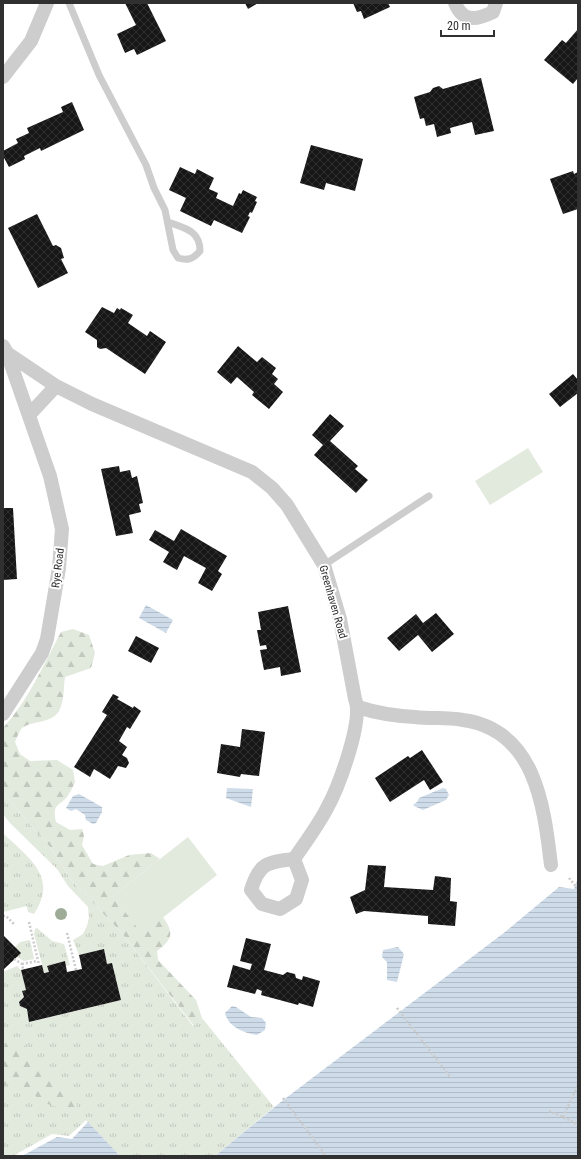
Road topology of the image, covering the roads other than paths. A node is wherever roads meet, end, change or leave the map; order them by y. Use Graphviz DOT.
graph roads {
  1 [pos="47,3"];
  2 [pos="69,3"];
  3 [pos="455,3"];
  4 [pos="496,3"];
  5 [pos="3,77"];
  6 [pos="168,222"];
  7 [pos="5,350"];
  8 [pos="56,386"];
  9 [pos="28,415"];
  10 [pos="430,496"];
  11 [pos="324,565"];
  12 [pos="358,707"];
  13 [pos="3,714"];
  14 [pos="294,859"];
  15 [pos="551,865"];
  1 -- 5 [label="street"];
  2 -- 6 [label="lane"];
  3 -- 4 [label="street"];
  6 -- 6 [label="lane"];
  7 -- 8 [label="street, Greenhaven Road"];
  7 -- 9 [label="street, Rye Road"];
  8 -- 9 [label="street"];
  8 -- 11 [label="street, Greenhaven Road"];
  9 -- 13 [label="street, Rye Road"];
  10 -- 11 [label="lane"];
  11 -- 12 [label="street, Greenhaven Road"];
  12 -- 14 [label="street, Greenhaven Road"];
  12 -- 15 [label="street"];
}
